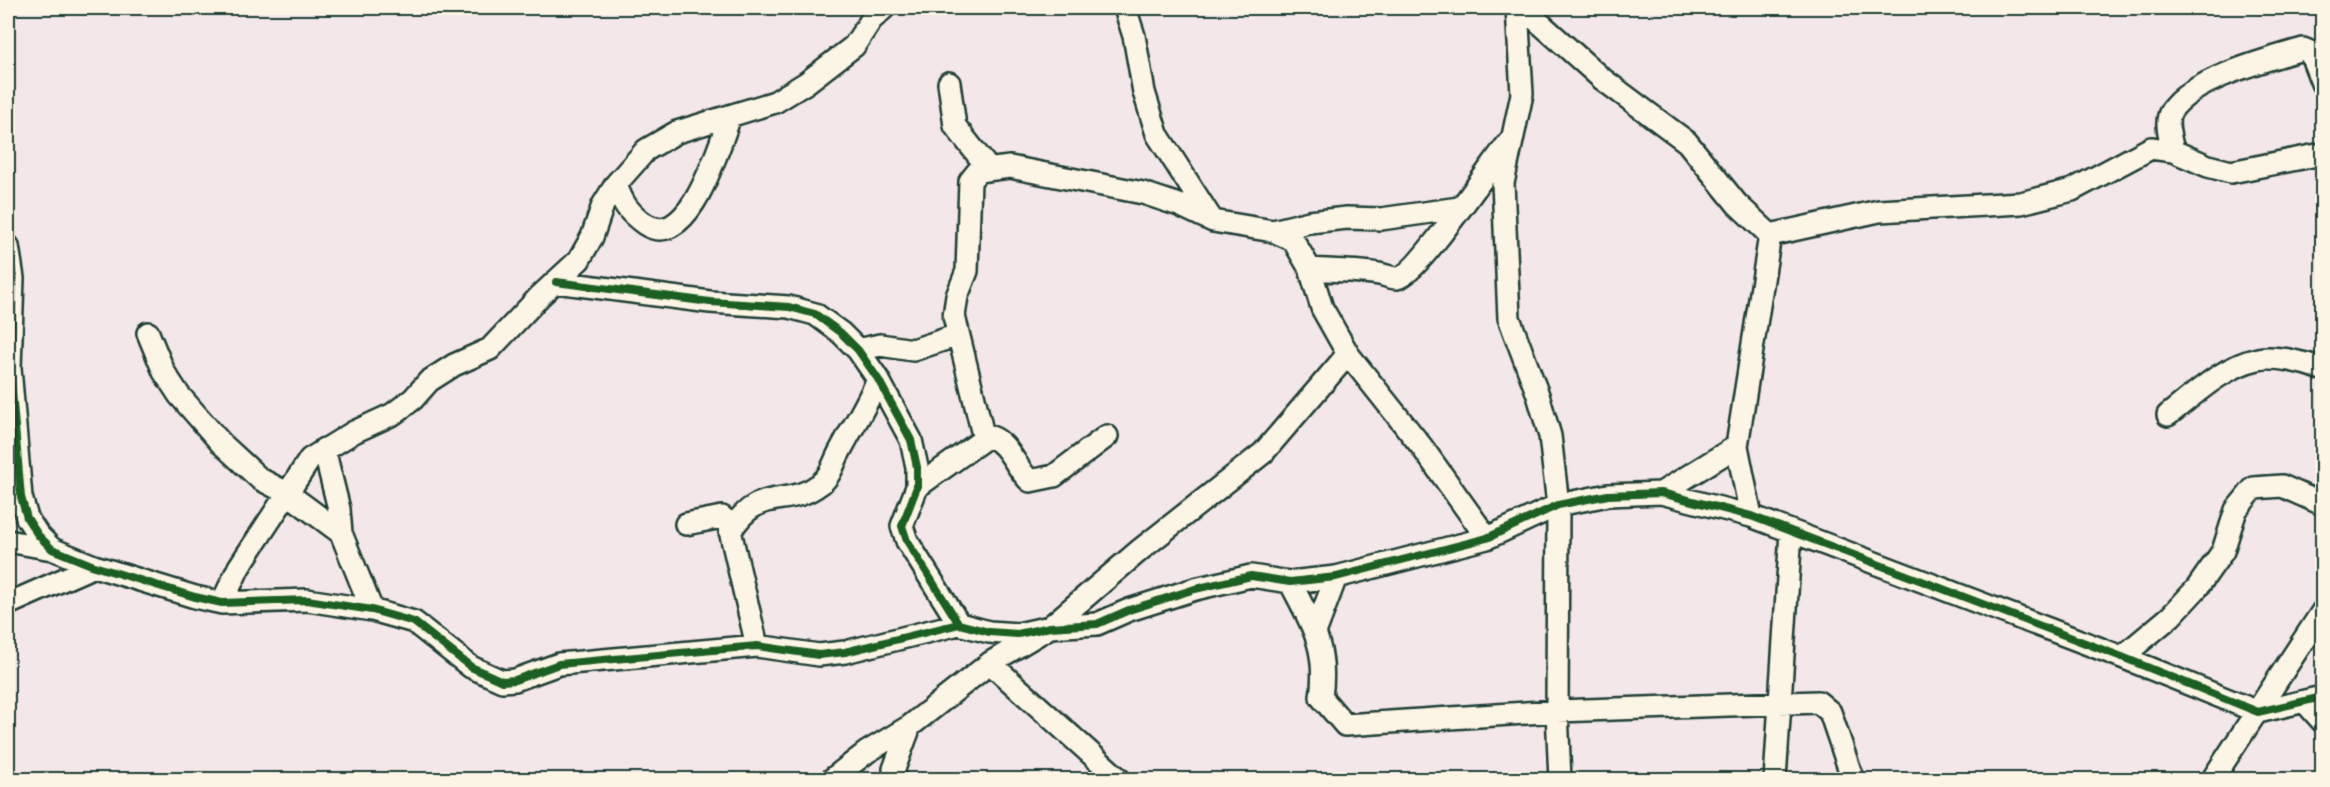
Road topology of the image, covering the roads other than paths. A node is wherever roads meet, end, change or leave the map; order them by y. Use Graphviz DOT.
graph roads {
  1 [pos="884,8"];
  2 [pos="1125,8"];
  3 [pos="1517,8"];
  4 [pos="1523,8"];
  5 [pos="949,83"];
  6 [pos="2322,83"];
  7 [pos="730,117"];
  8 [pos="1512,138"];
  9 [pos="2173,151"];
  10 [pos="2322,154"];
  11 [pos="988,168"];
  12 [pos="615,184"];
  13 [pos="1459,208"];
  14 [pos="1213,221"];
  15 [pos="1273,231"];
  16 [pos="1770,235"];
  17 [pos="8,246"];
  18 [pos="1310,269"];
  19 [pos="556,282"];
  20 [pos="148,333"];
  21 [pos="958,335"];
  22 [pos="858,350"];
  23 [pos="1348,354"];
  24 [pos="2322,369"];
  25 [pos="878,379"];
  26 [pos="2168,415"];
  27 [pos="1107,436"];
  28 [pos="984,439"];
  29 [pos="1737,446"];
  30 [pos="324,449"];
  31 [pos="917,487"];
  32 [pos="1661,493"];
  33 [pos="287,494"];
  34 [pos="2322,504"];
  35 [pos="1558,505"];
  36 [pos="1751,516"];
  37 [pos="686,524"];
  38 [pos="730,531"];
  39 [pos="1791,531"];
  40 [pos="340,533"];
  41 [pos="1486,538"];
  42 [pos="8,541"];
  43 [pos="52,549"];
  44 [pos="94,566"];
  45 [pos="1336,577"];
  46 [pos="1105,580"];
  47 [pos="1290,582"];
  48 [pos="222,603"];
  49 [pos="8,604"];
  50 [pos="372,610"];
  51 [pos="1129,610"];
  52 [pos="2322,612"];
  53 [pos="959,624"];
  54 [pos="1050,627"];
  55 [pos="1316,630"];
  56 [pos="757,646"];
  57 [pos="2122,657"];
  58 [pos="990,663"];
  59 [pos="2314,700"];
  60 [pos="1781,703"];
  61 [pos="1557,711"];
  62 [pos="2258,712"];
  63 [pos="2322,721"];
  64 [pos="910,726"];
  65 [pos="867,752"];
  66 [pos="895,774"];
  67 [pos="831,780"];
  68 [pos="1120,780"];
  69 [pos="1560,780"];
  70 [pos="1775,780"];
  71 [pos="1853,780"];
  72 [pos="2212,780"];
  1 -- 7 [label="street"];
  2 -- 14 [label="street"];
  3 -- 8 [label="street"];
  4 -- 16 [label="street"];
  5 -- 11 [label="street"];
  6 -- 9 [label="street"];
  7 -- 12 [label="street"];
  7 -- 12 [label="street"];
  8 -- 13 [label="street"];
  8 -- 35 [label="street"];
  9 -- 10 [label="street"];
  9 -- 16 [label="street"];
  11 -- 14 [label="street"];
  11 -- 21 [label="street"];
  12 -- 19 [label="street"];
  13 -- 15 [label="street"];
  13 -- 18 [label="street"];
  14 -- 15 [label="street"];
  15 -- 18 [label="street"];
  16 -- 29 [label="street"];
  17 -- 43 [label="street"];
  18 -- 23 [label="street"];
  19 -- 22 [label="street"];
  19 -- 30 [label="street"];
  20 -- 33 [label="street"];
  21 -- 22 [label="street"];
  21 -- 28 [label="street"];
  22 -- 25 [label="street"];
  23 -- 41 [label="street"];
  23 -- 46 [label="street"];
  24 -- 26 [label="street"];
  25 -- 31 [label="street"];
  25 -- 38 [label="street"];
  27 -- 28 [label="street"];
  28 -- 31 [label="street"];
  29 -- 32 [label="street"];
  29 -- 36 [label="street"];
  30 -- 33 [label="street"];
  30 -- 40 [label="street"];
  31 -- 53 [label="street"];
  32 -- 35 [label="street"];
  32 -- 36 [label="street"];
  33 -- 40 [label="street"];
  33 -- 48 [label="street"];
  34 -- 57 [label="street"];
  35 -- 41 [label="street"];
  35 -- 61 [label="street"];
  36 -- 39 [label="street"];
  37 -- 38 [label="street"];
  38 -- 56 [label="street"];
  39 -- 57 [label="street"];
  39 -- 60 [label="street"];
  40 -- 50 [label="street"];
  41 -- 45 [label="street"];
  42 -- 43 [label="street"];
  43 -- 44 [label="street"];
  44 -- 48 [label="street"];
  44 -- 49 [label="street"];
  45 -- 47 [label="street"];
  45 -- 55 [label="street"];
  46 -- 51 [label="street"];
  46 -- 54 [label="street"];
  47 -- 51 [label="street"];
  47 -- 55 [label="street"];
  48 -- 50 [label="street"];
  50 -- 56 [label="street"];
  51 -- 54 [label="street"];
  52 -- 62 [label="street"];
  53 -- 54 [label="street"];
  53 -- 56 [label="street"];
  54 -- 58 [label="street"];
  55 -- 61 [label="street"];
  57 -- 62 [label="street"];
  58 -- 64 [label="street"];
  58 -- 68 [label="street"];
  59 -- 62 [label="street"];
  59 -- 63 [label="street"];
  60 -- 61 [label="street"];
  60 -- 70 [label="street"];
  60 -- 71 [label="street"];
  61 -- 69 [label="street"];
  62 -- 72 [label="street"];
  64 -- 65 [label="street"];
  64 -- 66 [label="street"];
  65 -- 66 [label="street"];
  65 -- 67 [label="street"];
}
